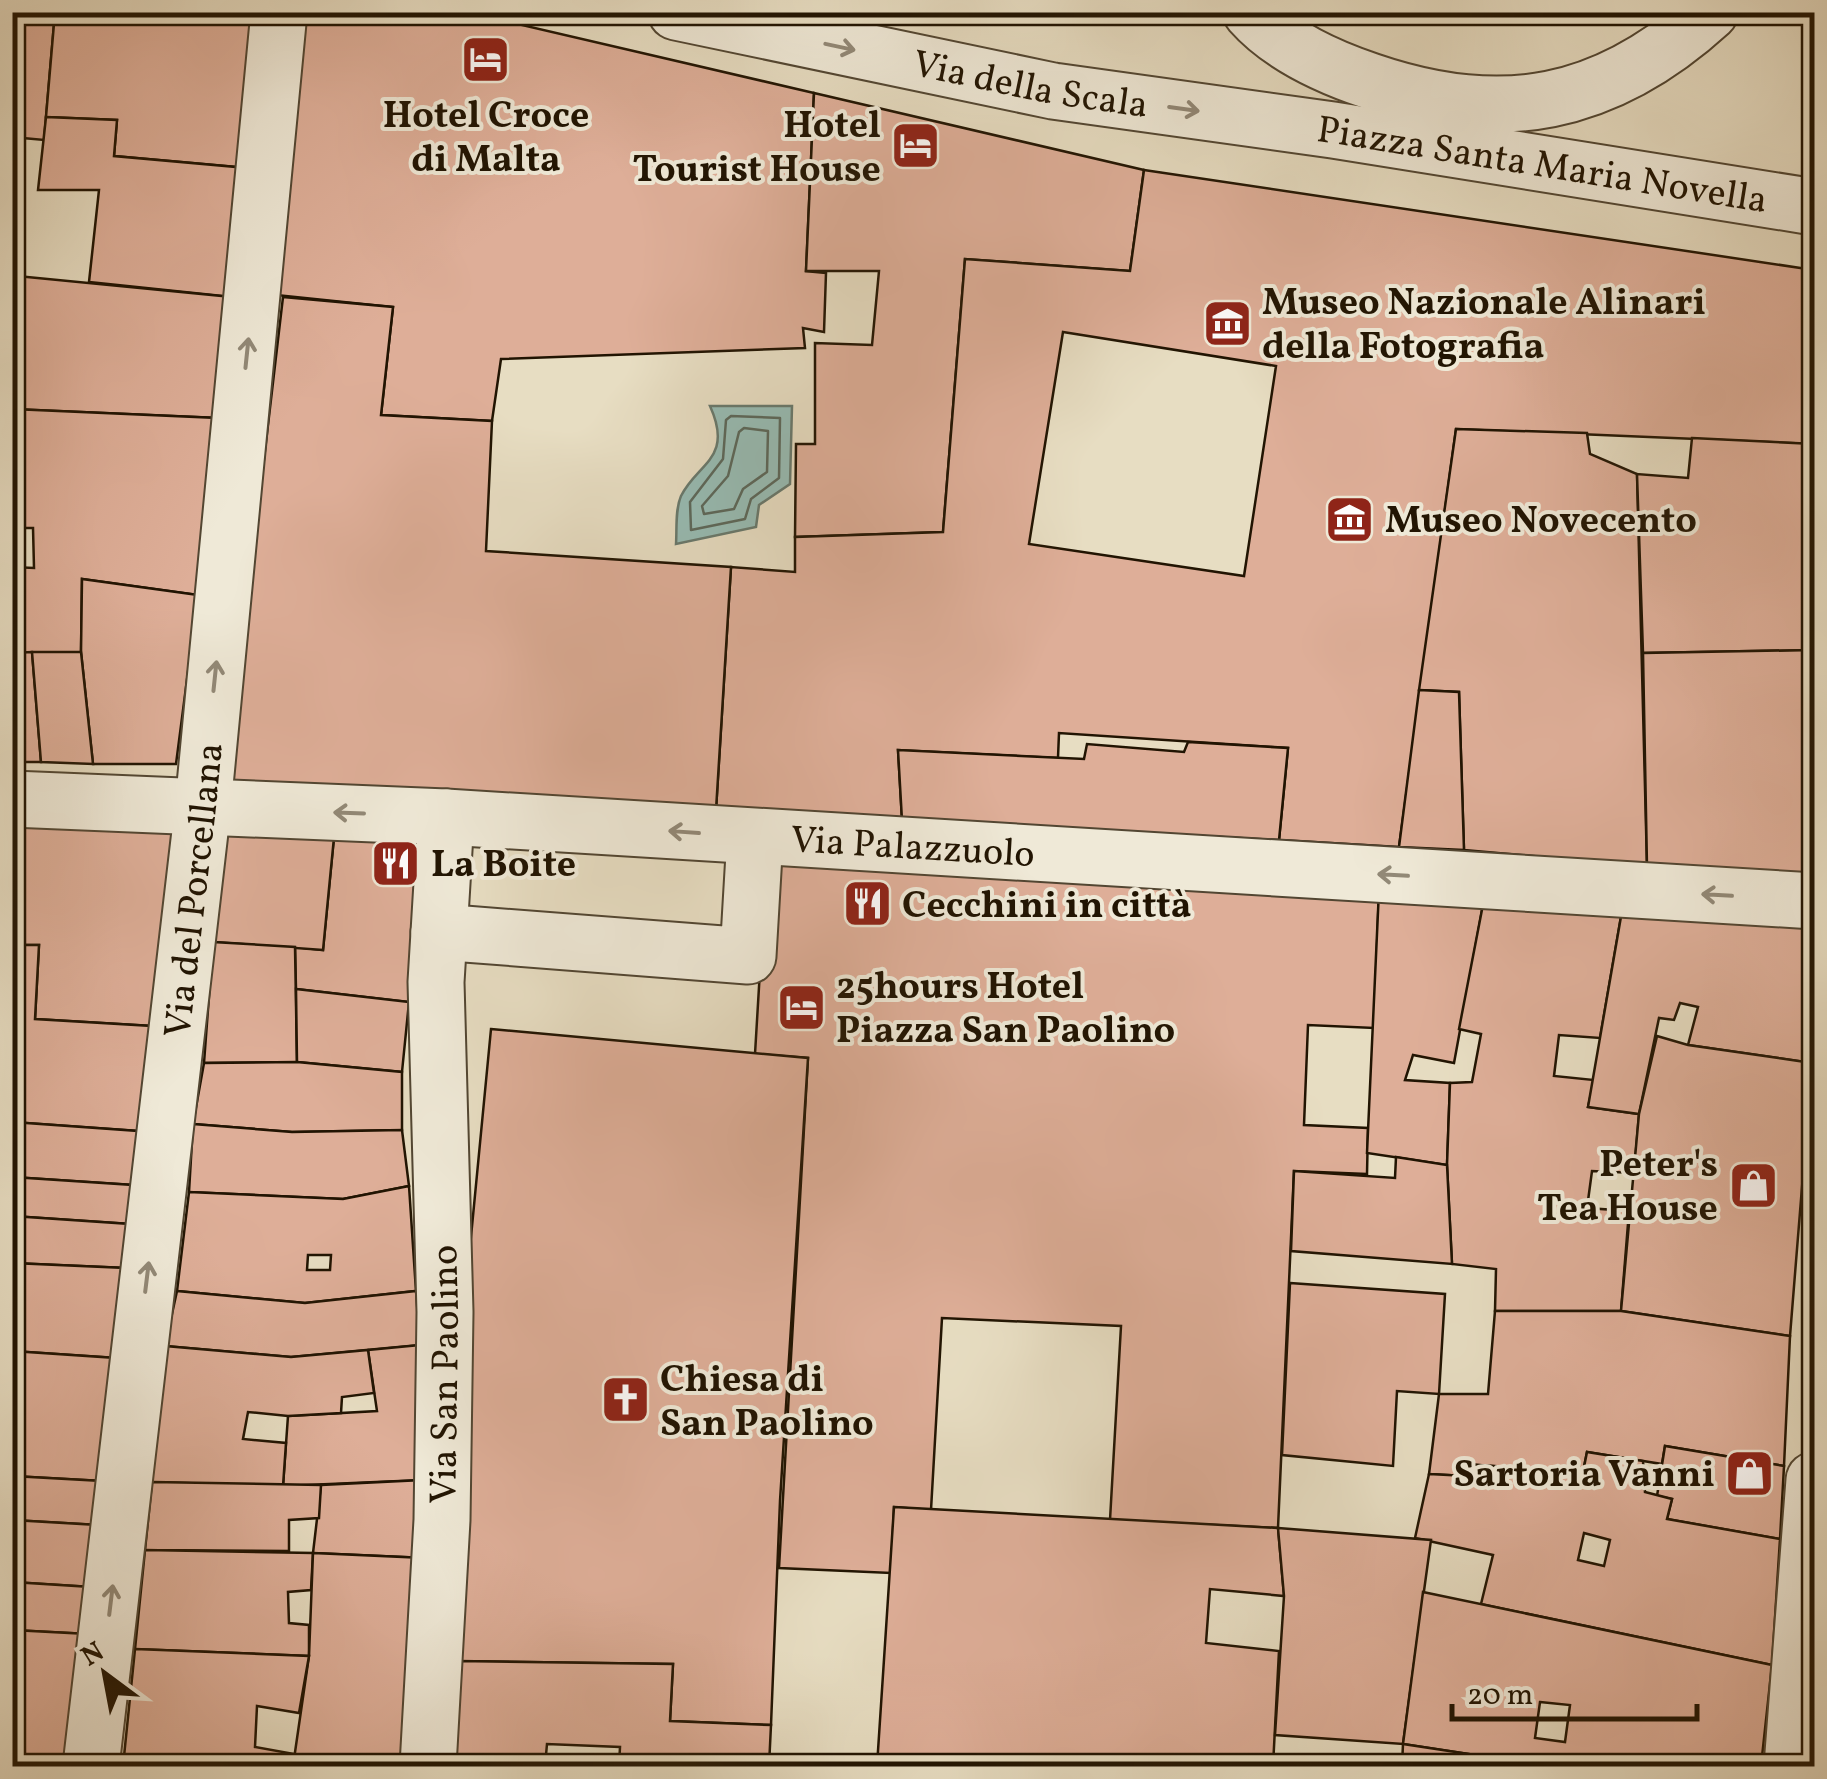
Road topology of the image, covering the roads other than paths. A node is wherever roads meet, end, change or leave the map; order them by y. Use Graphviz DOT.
graph roads {
  1 [pos="280,12"];
  2 [pos="676,12"];
  3 [pos="1251,12"];
  4 [pos="1710,12"];
  5 [pos="1269,120"];
  6 [pos="1814,207"];
  7 [pos="12,799"];
  8 [pos="203,806"];
  9 [pos="446,817"];
  10 [pos="755,836"];
  11 [pos="1814,901"];
  12 [pos="437,957"];
  13 [pos="1814,1480"];
  14 [pos="92,1766"];
  15 [pos="428,1766"];
  16 [pos="1792,1766"];
  8 -- 1 [label="street, Via del Porcellana, one-way"];
  2 -- 5 [label="street, Via della Scala, one-way"];
  3 -- 4 [label="street"];
  5 -- 6 [label="street, Piazza Santa Maria Novella"];
  7 -- 8 [label="street, Via Palazzuolo"];
  9 -- 8 [label="street, Via Palazzuolo, one-way"];
  14 -- 8 [label="street, Via del Porcellana, one-way"];
  10 -- 9 [label="street, Via Palazzuolo, one-way"];
  9 -- 12 [label="street, Via San Paolino"];
  11 -- 10 [label="street, Via Palazzuolo, one-way"];
  10 -- 12 [label="street"];
  12 -- 15 [label="street, Via San Paolino"];
  13 -- 16 [label="street"];
}
